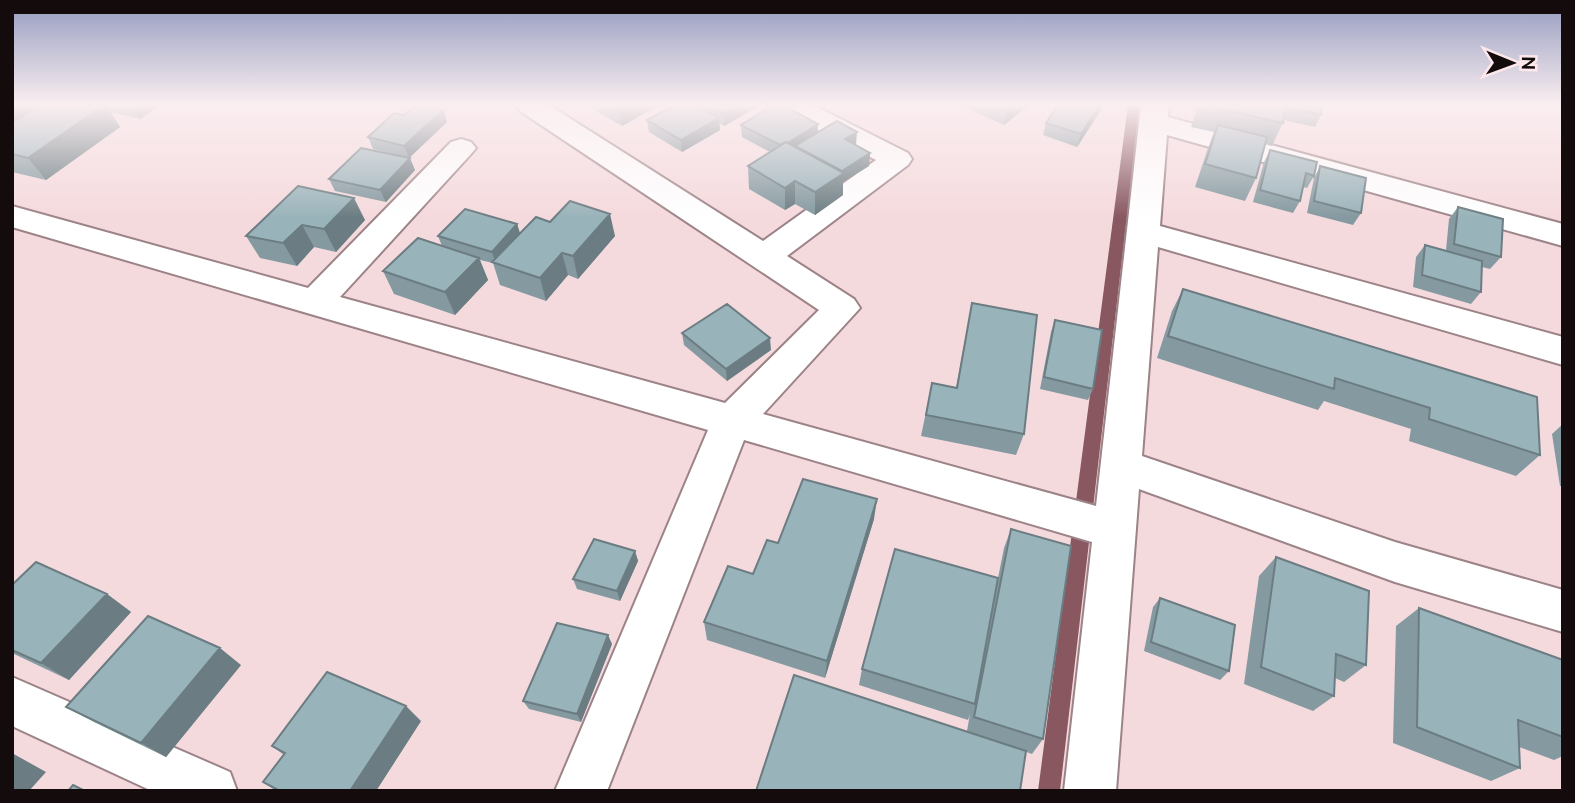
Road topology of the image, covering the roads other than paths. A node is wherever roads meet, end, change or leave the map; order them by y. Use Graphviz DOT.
graph roads {
  1 [pos="587,142"];
  2 [pos="865,142"];
  3 [pos="1147,142"];
  4 [pos="1257,142"];
  5 [pos="461,148"];
  6 [pos="12,216"];
  7 [pos="1142,232"];
  8 [pos="1563,235"];
  9 [pos="763,257"];
  10 [pos="314,303"];
  11 [pos="1563,351"];
  12 [pos="731,422"];
  13 [pos="1123,466"];
  14 [pos="1093,523"];
  15 [pos="1563,611"];
  16 [pos="12,701"];
  17 [pos="211,791"];
  18 [pos="581,791"];
  19 [pos="1090,791"];
  1 -- 9 [label="street"];
  2 -- 9 [label="street"];
  3 -- 7 [label="street"];
  4 -- 8 [label="street"];
  5 -- 10 [label="street"];
  6 -- 10 [label="street"];
  7 -- 11 [label="street"];
  7 -- 13 [label="street"];
  9 -- 12 [label="street"];
  10 -- 12 [label="street"];
  12 -- 14 [label="street"];
  12 -- 18 [label="street"];
  13 -- 14 [label="street"];
  13 -- 15 [label="street"];
  14 -- 19 [label="street"];
  16 -- 17 [label="street"];
}
